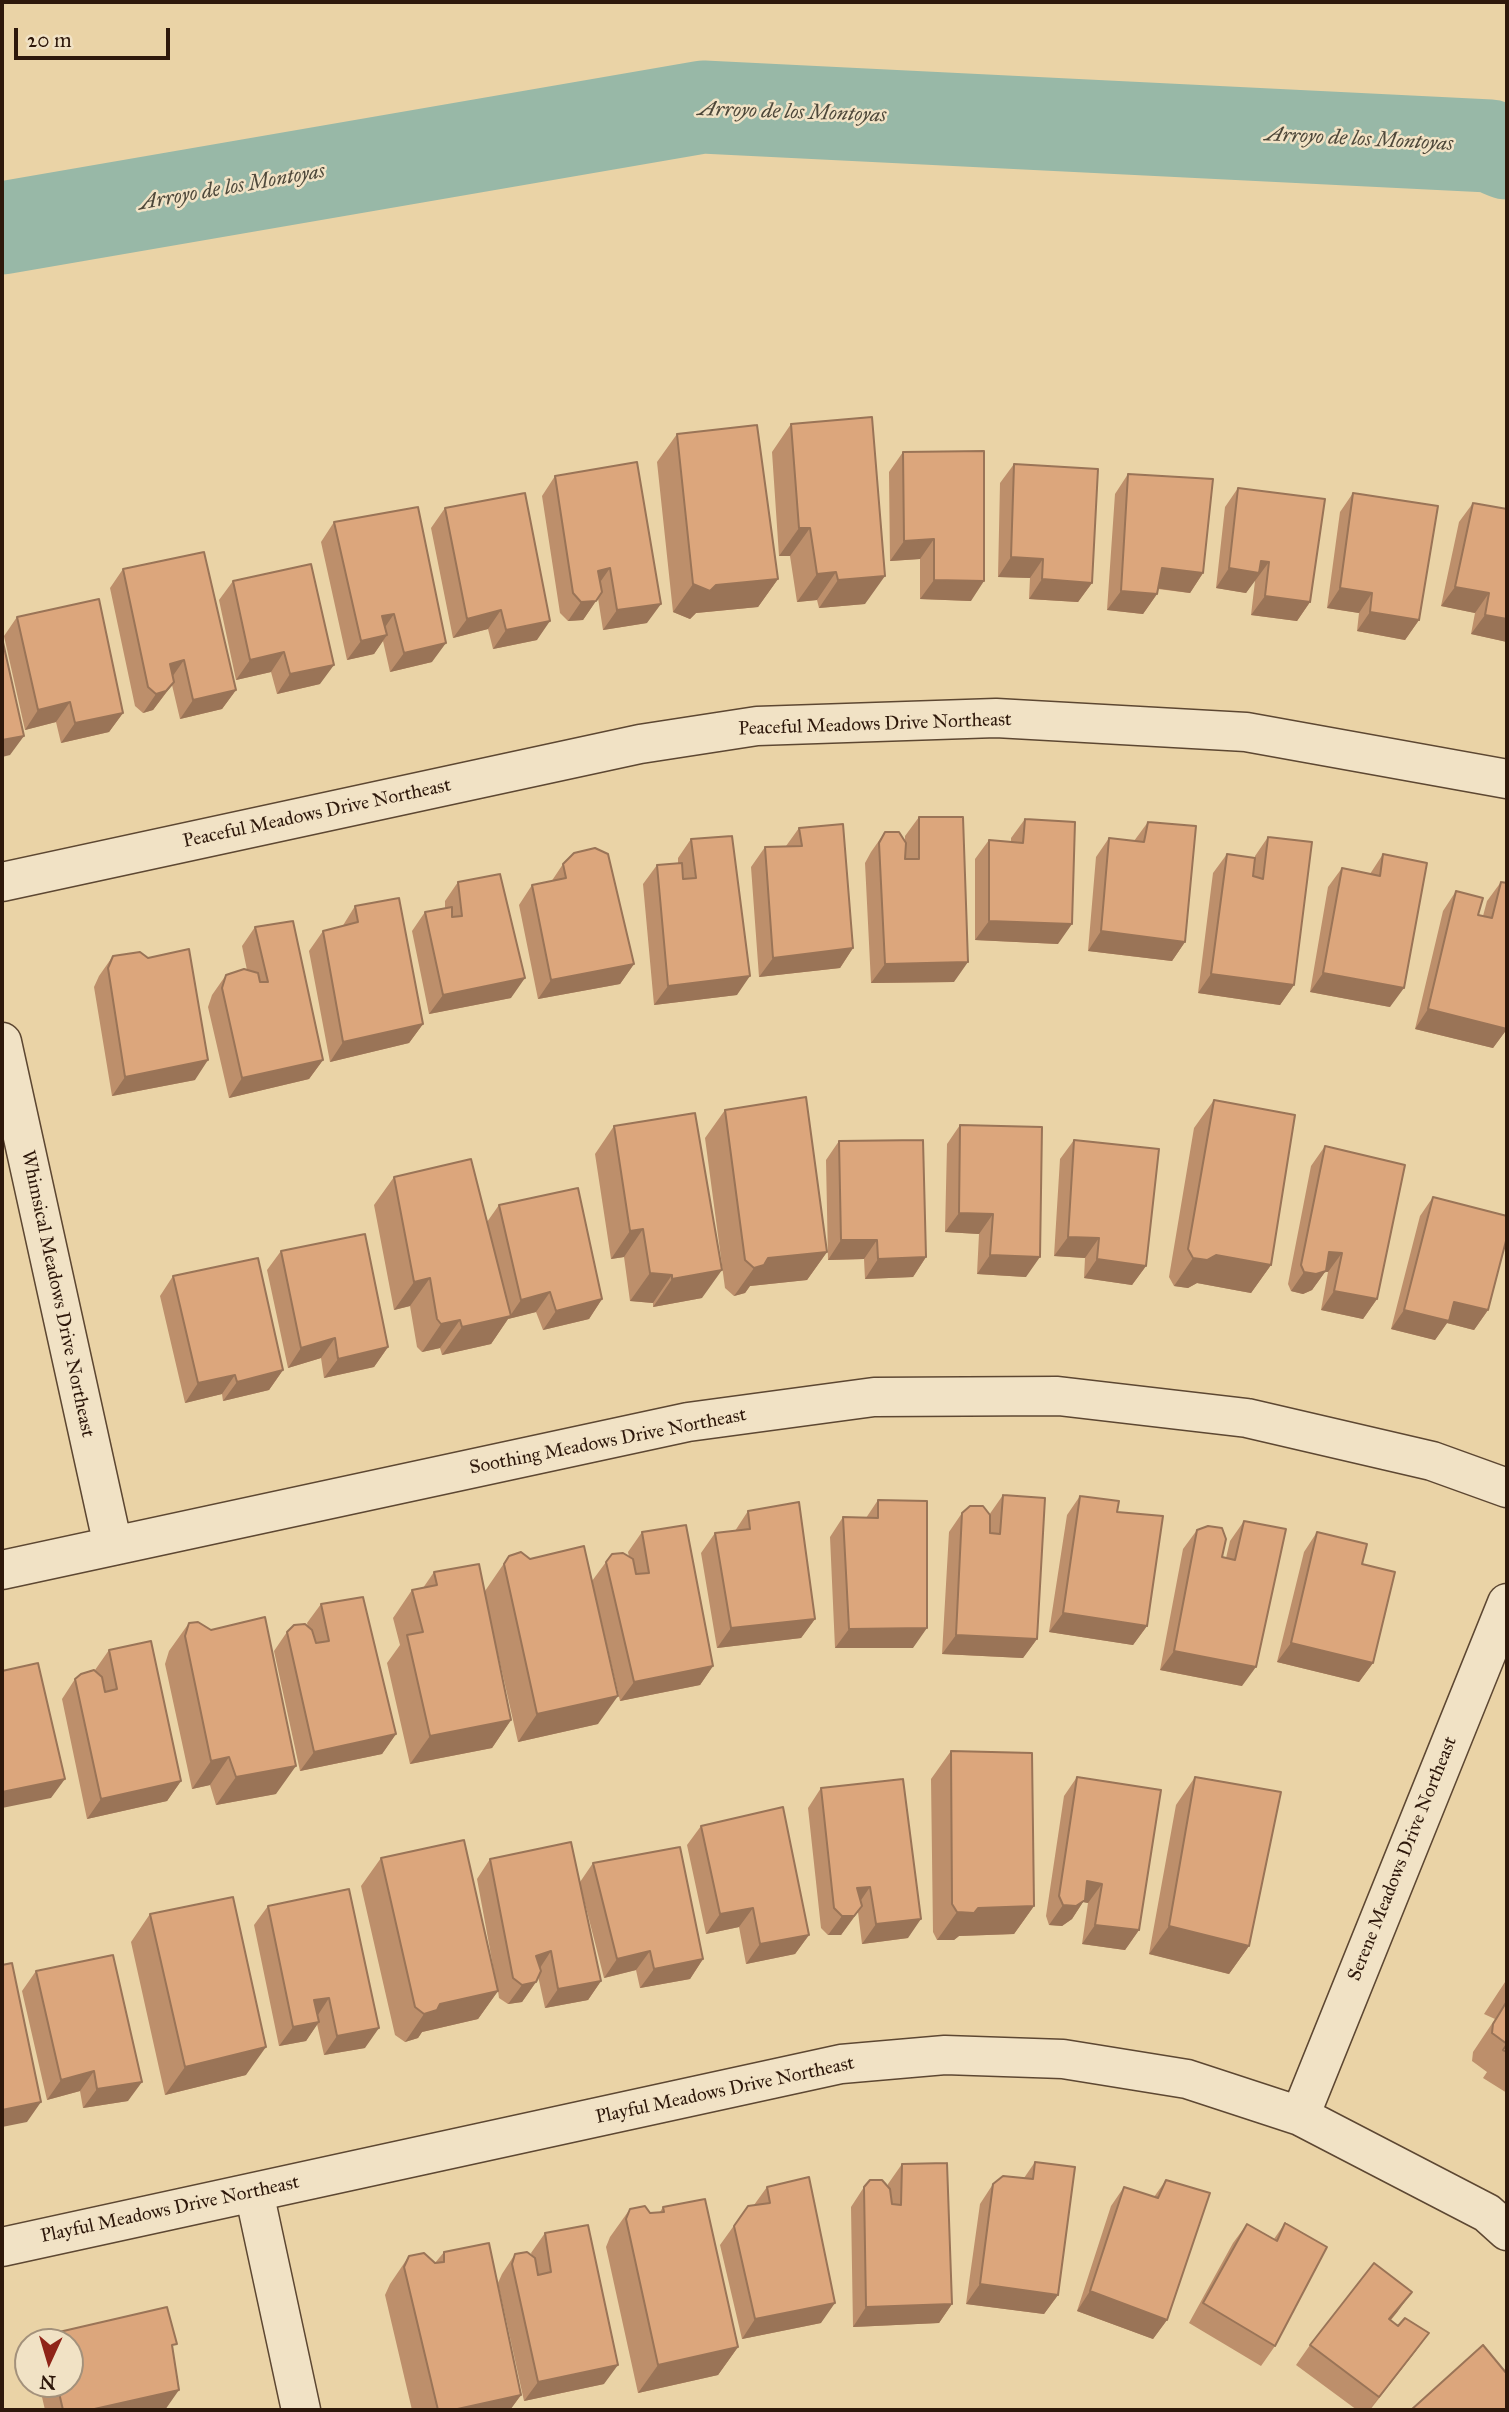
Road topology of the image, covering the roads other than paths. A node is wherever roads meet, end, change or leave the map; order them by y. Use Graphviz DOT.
graph roads {
  1 [pos="1507,779"];
  2 [pos="2,883"];
  3 [pos="2,1042"];
  4 [pos="1507,1488"];
  5 [pos="113,1546"];
  6 [pos="2,1570"];
  7 [pos="1507,1603"];
  8 [pos="1300,2116"];
  9 [pos="254,2192"];
  10 [pos="1507,2231"];
  11 [pos="2,2247"];
  12 [pos="301,2410"];
  1 -- 2 [label="street, Peaceful Meadows Drive Northeast"];
  3 -- 5 [label="street, Whimsical Meadows Drive Northeast"];
  4 -- 5 [label="street, Soothing Meadows Drive Northeast"];
  5 -- 6 [label="street, Soothing Meadows Drive Northeast"];
  7 -- 8 [label="street, Serene Meadows Drive Northeast"];
  8 -- 9 [label="street, Playful Meadows Drive Northeast"];
  8 -- 10 [label="street, Playful Meadows Drive Northeast"];
  9 -- 11 [label="street, Playful Meadows Drive Northeast"];
  9 -- 12 [label="street"];
}
